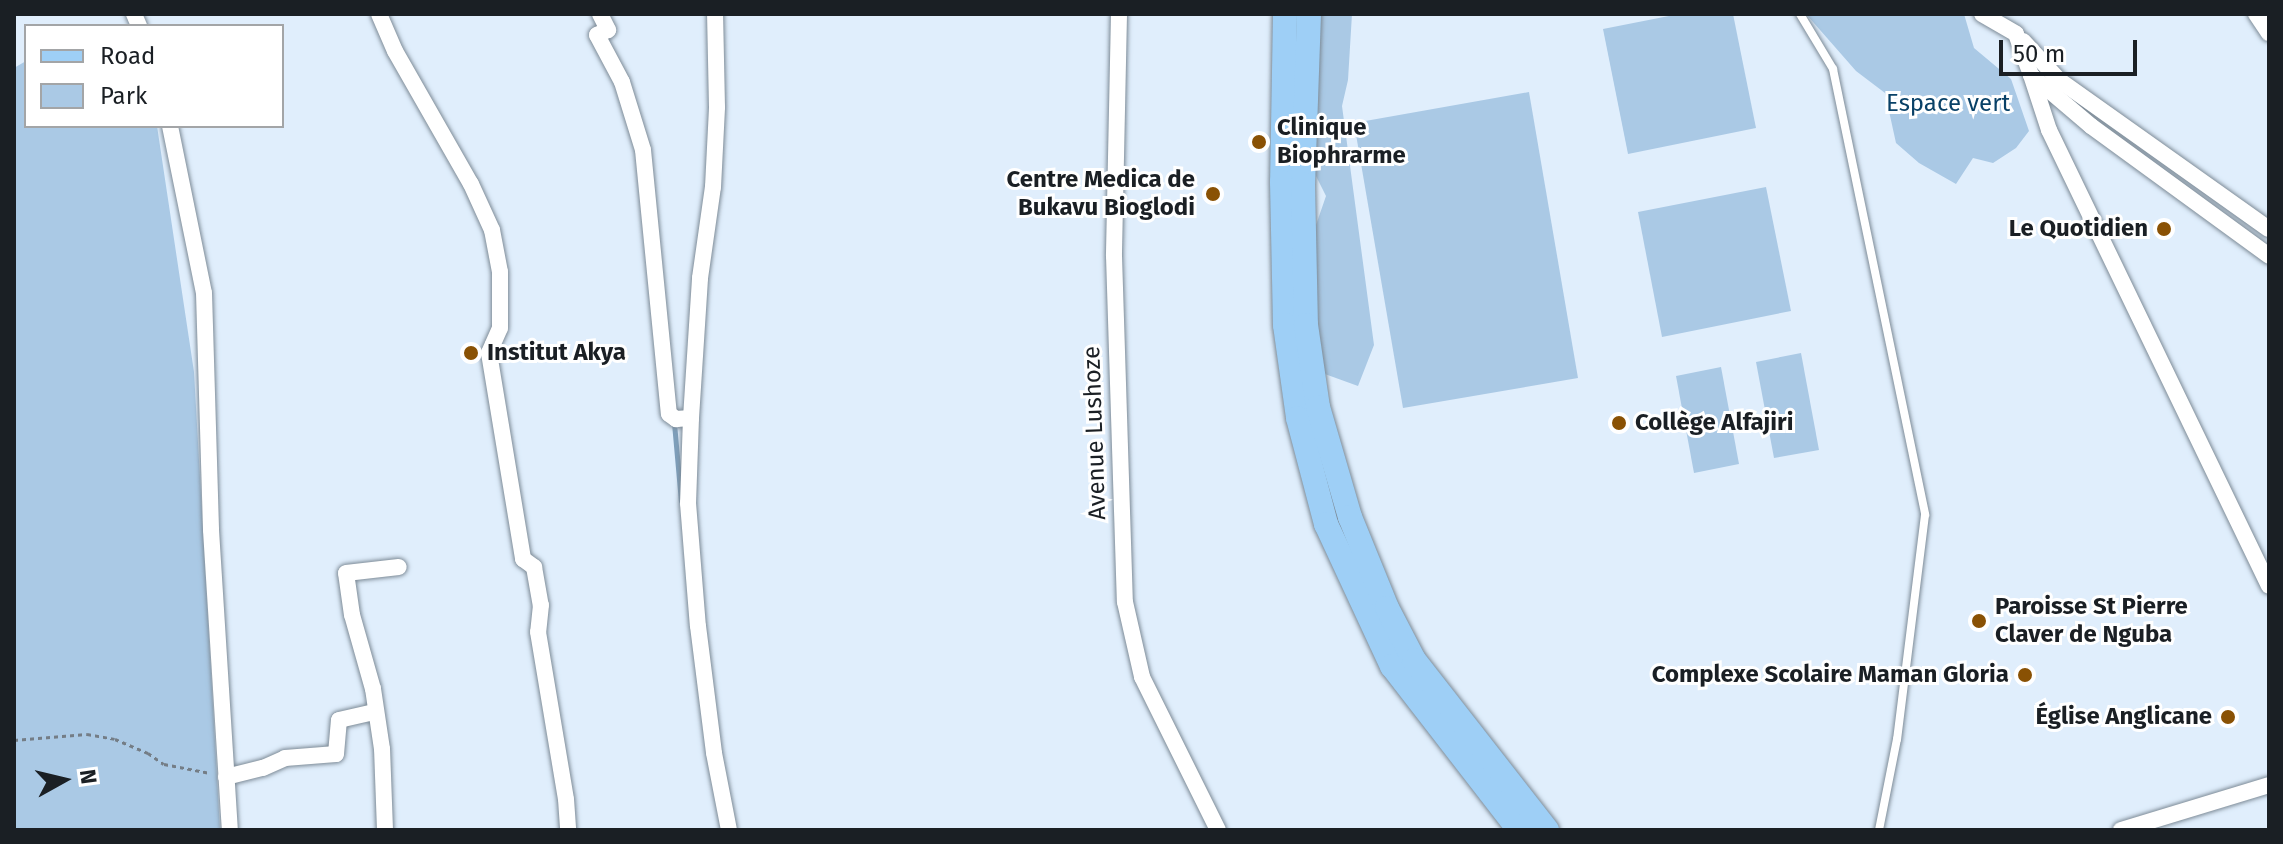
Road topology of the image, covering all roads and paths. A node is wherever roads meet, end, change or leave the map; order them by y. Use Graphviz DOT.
graph roads {
  1 [pos="379,14"];
  2 [pos="600,14"];
  3 [pos="715,14"];
  4 [pos="1119,14"];
  5 [pos="1285,14"];
  6 [pos="1309,14"];
  7 [pos="1800,14"];
  8 [pos="1982,14"];
  9 [pos="2256,14"];
  10 [pos="2269,33"];
  11 [pos="2016,34"];
  12 [pos="2031,75"];
  13 [pos="170,128"];
  14 [pos="2269,229"];
  15 [pos="2269,256"];
  16 [pos="691,418"];
  17 [pos="1350,517"];
  18 [pos="1326,524"];
  19 [pos="399,567"];
  20 [pos="2269,586"];
  21 [pos="375,712"];
  22 [pos="14,740"];
  23 [pos="226,777"];
  24 [pos="2269,785"];
  25 [pos="230,830"];
  26 [pos="385,830"];
  27 [pos="568,830"];
  28 [pos="729,830"];
  29 [pos="1218,830"];
  30 [pos="1519,830"];
  31 [pos="1547,830"];
  32 [pos="1879,830"];
  33 [pos="2121,830"];
  1 -- 27 [label="street"];
  2 -- 16 [label="street"];
  3 -- 16 [label="street"];
  4 -- 29 [label="street, Avenue Lushoze"];
  5 -- 18 [label="main road"];
  6 -- 17 [label="main road"];
  7 -- 32 [label="lane"];
  8 -- 11 [label="street"];
  9 -- 10 [label="street"];
  11 -- 12 [label="street"];
  11 -- 14 [label="street"];
  12 -- 15 [label="street"];
  12 -- 20 [label="street"];
  13 -- 23 [label="street"];
  16 -- 28 [label="street"];
  17 -- 18 [label="main road"];
  17 -- 31 [label="main road"];
  18 -- 30 [label="main road"];
  19 -- 21 [label="street"];
  21 -- 23 [label="street"];
  21 -- 26 [label="street"];
  22 -- 23 [label="path"];
  23 -- 25 [label="street"];
  24 -- 33 [label="street"];
}
